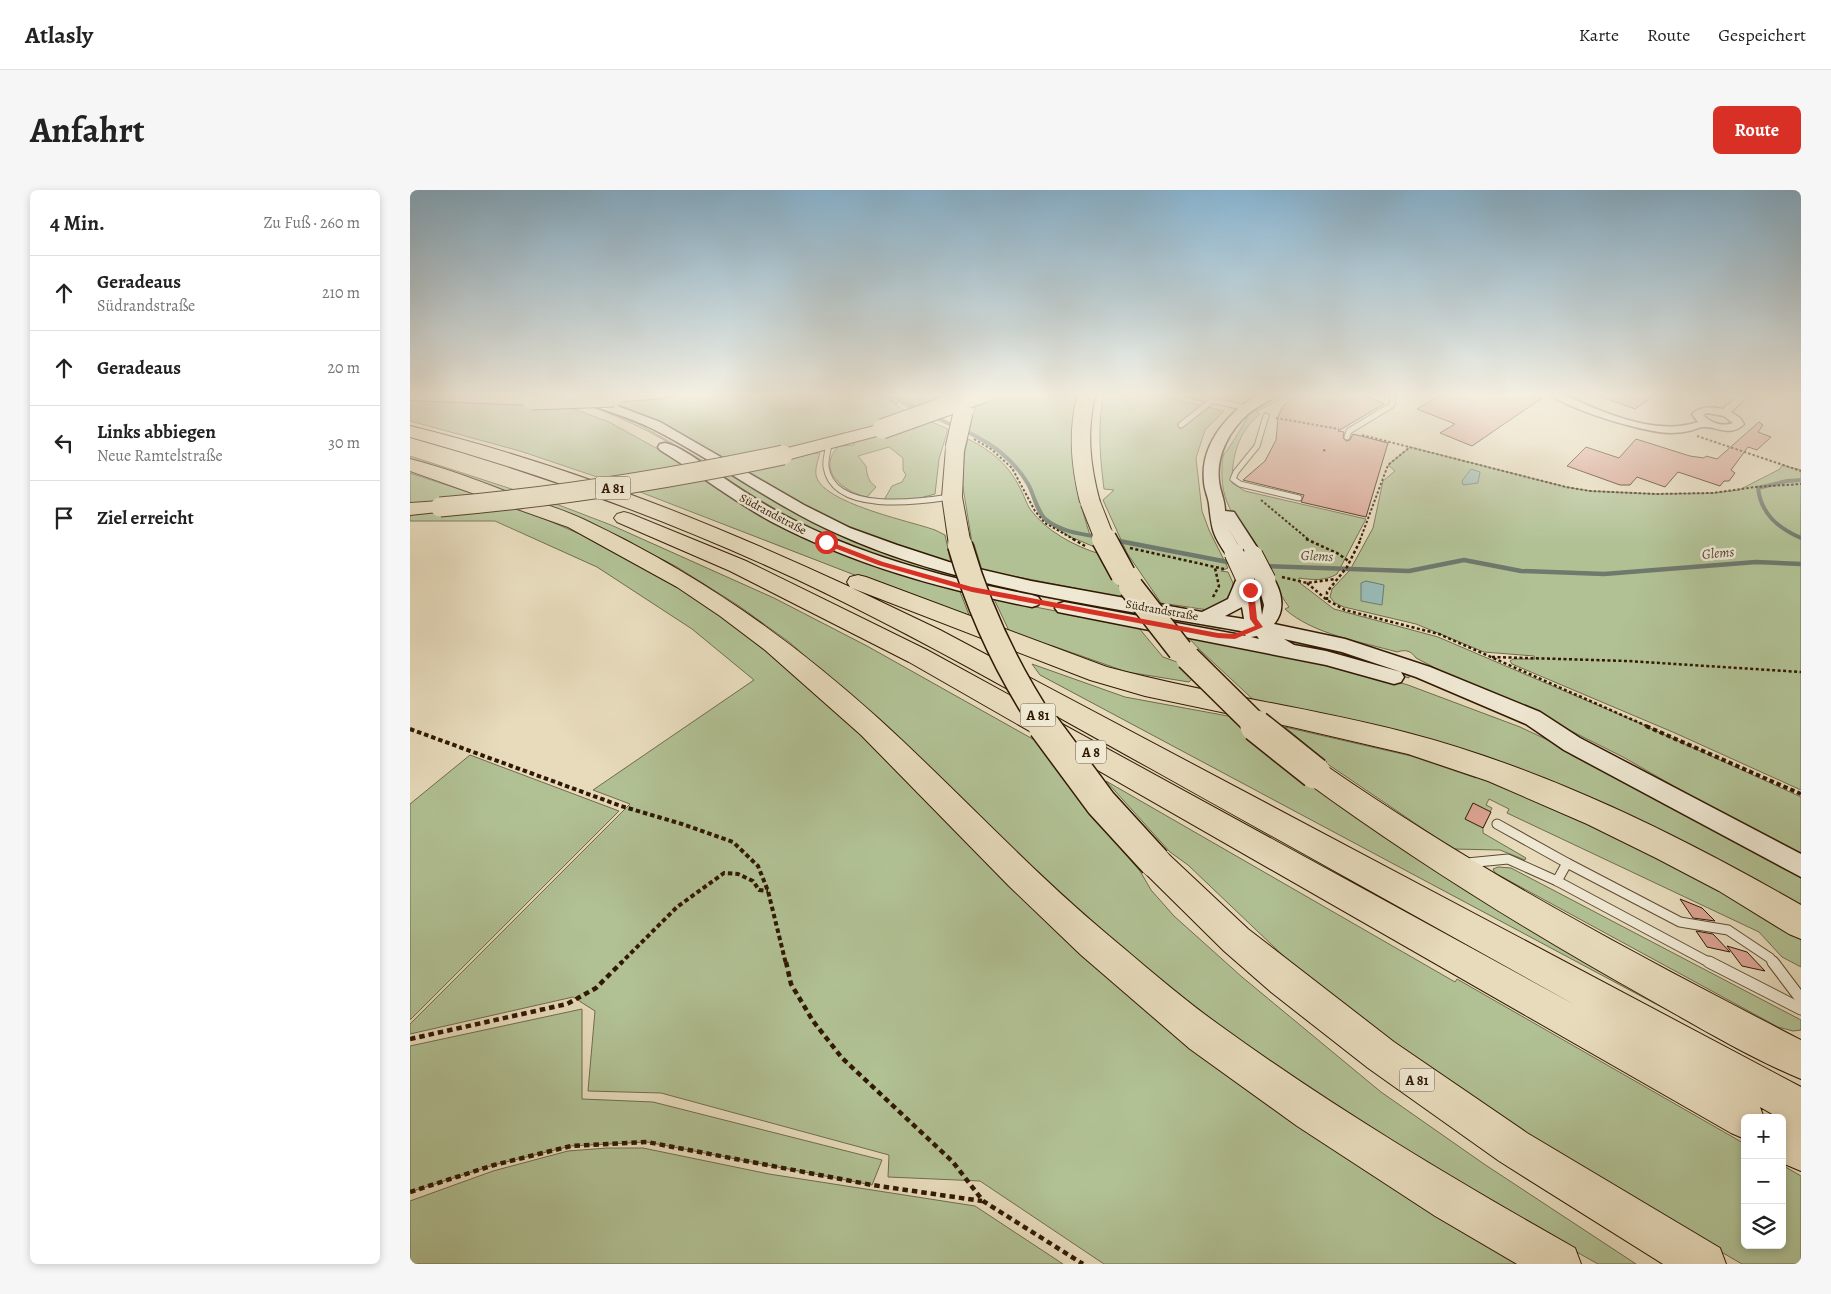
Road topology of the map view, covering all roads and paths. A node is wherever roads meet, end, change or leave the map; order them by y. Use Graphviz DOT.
graph roads {
  1 [pos="454,443"];
  2 [pos="657,443"];
  3 [pos="686,443"];
  4 [pos="832,443"];
  5 [pos="963,443"];
  6 [pos="1080,443"];
  7 [pos="1216,443"];
  8 [pos="1258,443"];
  9 [pos="1720,443"];
  10 [pos="829,444"];
  11 [pos="410,446"];
  12 [pos="1323,450"];
  13 [pos="1327,451"];
  14 [pos="410,465"];
  15 [pos="1801,471"];
  16 [pos="1240,484"];
  17 [pos="1801,484"];
  18 [pos="952,497"];
  19 [pos="1298,498"];
  20 [pos="1216,502"];
  21 [pos="410,509"];
  22 [pos="703,530"];
  23 [pos="1091,548"];
  24 [pos="1139,549"];
  25 [pos="1350,562"];
  26 [pos="1214,568"];
  27 [pos="1226,570"];
  28 [pos="1244,577"];
  29 [pos="1336,579"];
  30 [pos="1327,600"];
  31 [pos="1272,606"];
  32 [pos="1197,616"];
  33 [pos="1260,627"];
  34 [pos="1218,636"];
  35 [pos="1345,646"];
  36 [pos="1289,651"];
  37 [pos="1489,656"];
  38 [pos="1801,672"];
  39 [pos="410,729"];
  40 [pos="1572,744"];
  41 [pos="1801,794"];
  42 [pos="1498,824"];
  43 [pos="1567,863"];
  44 [pos="1450,866"];
  45 [pos="1801,866"];
  46 [pos="1557,881"];
  47 [pos="768,891"];
  48 [pos="1801,923"];
  49 [pos="1801,999"];
  50 [pos="1801,1009"];
  51 [pos="410,1039"];
  52 [pos="1801,1060"];
  53 [pos="1801,1108"];
  54 [pos="1741,1117"];
  55 [pos="1786,1142"];
  56 [pos="1801,1151"];
  57 [pos="410,1192"];
  58 [pos="982,1201"];
  59 [pos="1083,1264"];
  60 [pos="1559,1264"];
  61 [pos="1704,1264"];
  1 -- 22 [label="highway, A 8"];
  2 -- 34 [label="main road, Südrandstraße"];
  3 -- 32 [label="main road, Südrandstraße"];
  4 -- 10 [label="highway, A 81, bridge"];
  5 -- 18 [label="highway, A 81"];
  5 -- 23 [label="path"];
  6 -- 44 [label="highway, bridge"];
  7 -- 20 [label="main road"];
  8 -- 16 [label="lane"];
  9 -- 15 [label="path"];
  10 -- 18 [label="lane"];
  10 -- 21 [label="highway, A 81, bridge"];
  11 -- 54 [label="highway, A 8"];
  12 -- 13 [label="path"];
  14 -- 60 [label="highway"];
  16 -- 19 [label="lane"];
  16 -- 25 [label="path"];
  17 -- 25 [label="path"];
  18 -- 61 [label="highway, A 81, bridge"];
  20 -- 28 [label="main road, bridge"];
  20 -- 31 [label="main road, bridge"];
  22 -- 48 [label="highway"];
  22 -- 53 [label="highway, A 8"];
  24 -- 26 [label="path"];
  25 -- 29 [label="path"];
  26 -- 27 [label="path"];
  26 -- 32 [label="path"];
  28 -- 32 [label="main road"];
  28 -- 33 [label="main road"];
  29 -- 30 [label="path"];
  29 -- 30 [label="path"];
  30 -- 37 [label="path"];
  31 -- 33 [label="main road"];
  31 -- 35 [label="main road"];
  32 -- 33 [label="main road, Südrandstraße"];
  33 -- 34 [label="main road"];
  33 -- 35 [label="main road, Südrandstraße"];
  33 -- 36 [label="main road"];
  34 -- 36 [label="main road, Südrandstraße"];
  35 -- 40 [label="main road"];
  36 -- 40 [label="main road, Südrandstraße"];
  37 -- 38 [label="path"];
  37 -- 41 [label="path"];
  39 -- 47 [label="path"];
  40 -- 45 [label="main road"];
  42 -- 43 [label="lane"];
  43 -- 46 [label="lane"];
  43 -- 49 [label="lane"];
  44 -- 46 [label="lane"];
  44 -- 52 [label="highway"];
  46 -- 50 [label="lane"];
  47 -- 51 [label="path"];
  47 -- 58 [label="path"];
  55 -- 56 [label="highway"];
  57 -- 58 [label="path"];
  58 -- 59 [label="path"];
}
